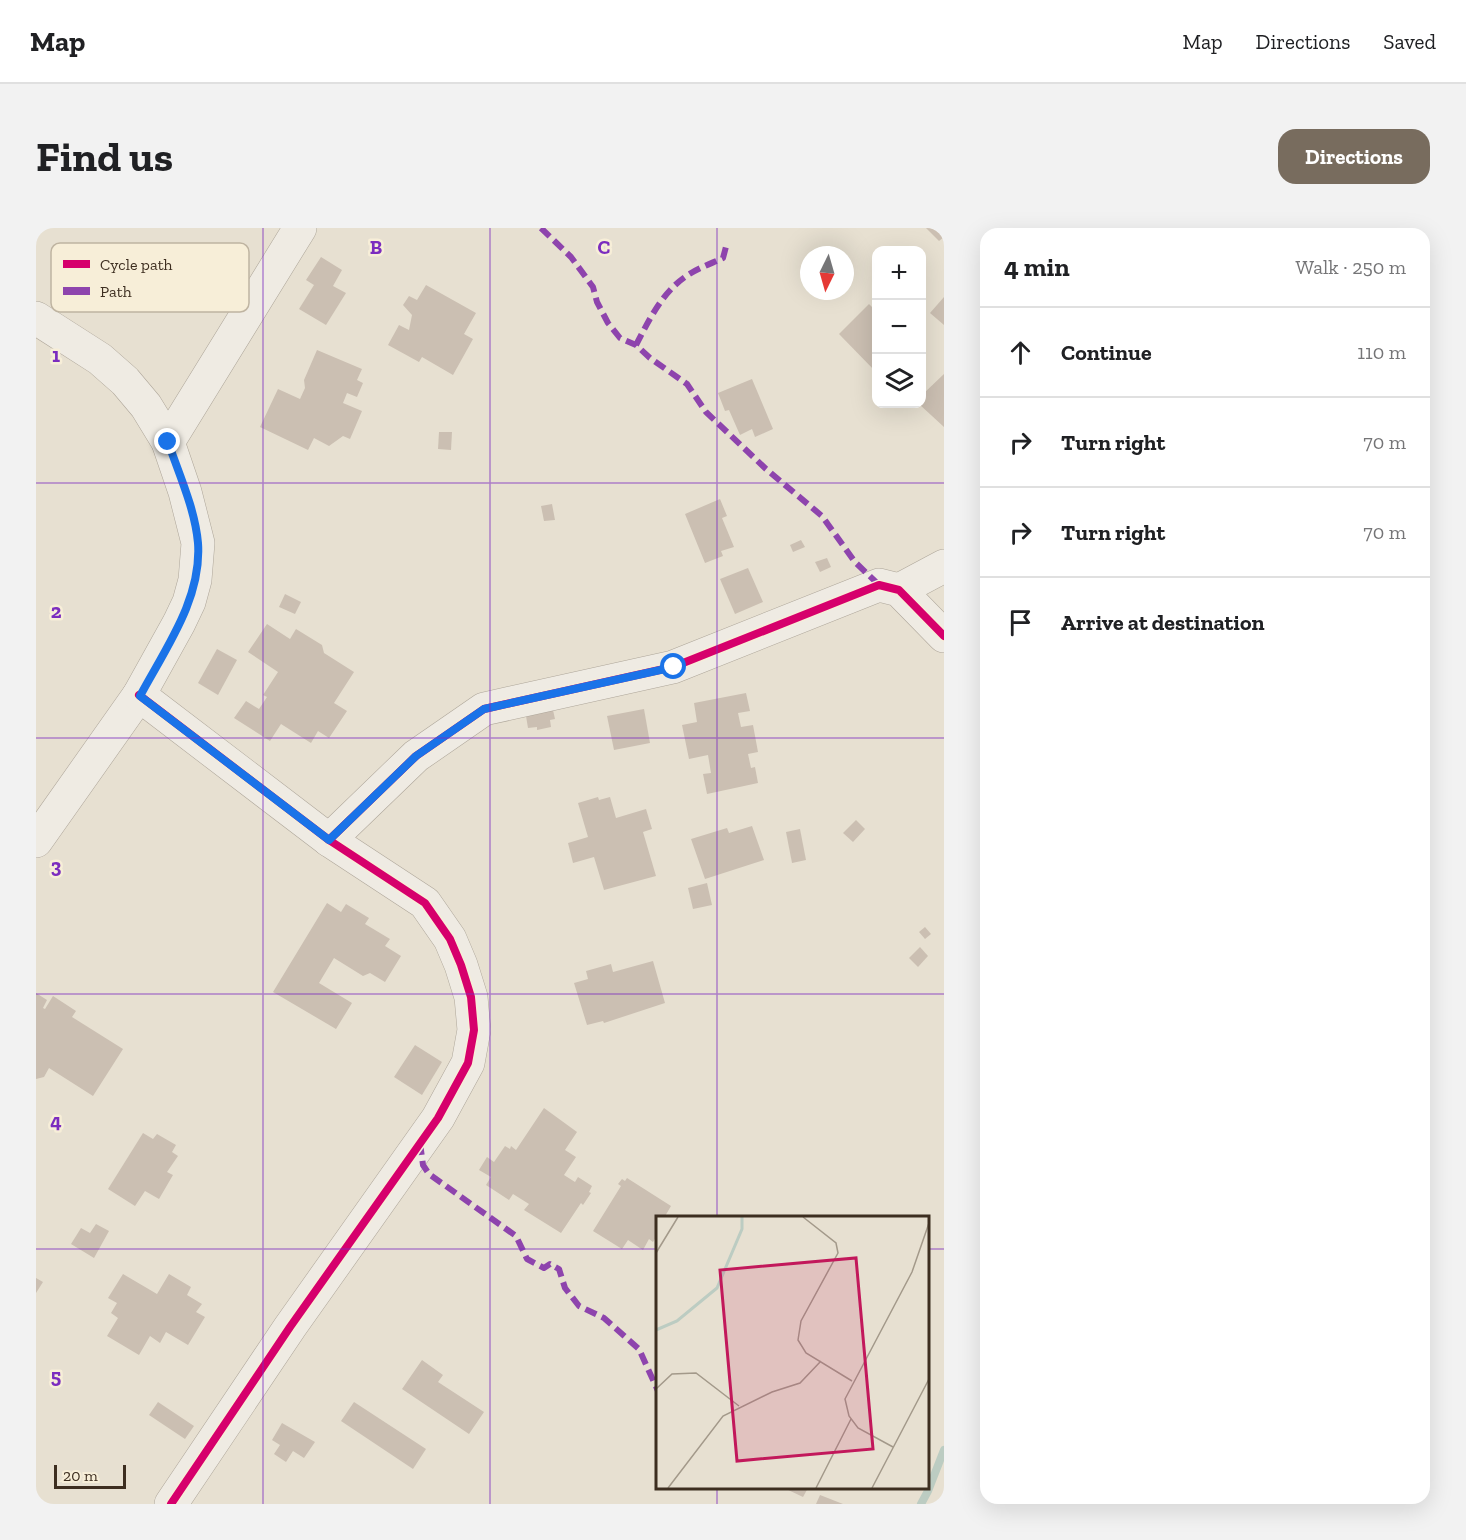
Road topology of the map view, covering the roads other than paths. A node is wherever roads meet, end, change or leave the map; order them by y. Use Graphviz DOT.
graph roads {
  1 [pos="300,228"];
  2 [pos="249,311"];
  3 [pos="248,312"];
  4 [pos="36,318"];
  5 [pos="168,442"];
  6 [pos="944,566"];
  7 [pos="899,590"];
  8 [pos="944,636"];
  9 [pos="140,696"];
  10 [pos="329,840"];
  11 [pos="36,841"];
  12 [pos="171,1504"];
  1 -- 2 [label="street"];
  3 -- 5 [label="street"];
  4 -- 5 [label="street"];
  5 -- 9 [label="street"];
  6 -- 7 [label="street"];
  7 -- 8 [label="street"];
  7 -- 10 [label="street"];
  9 -- 10 [label="street"];
  9 -- 11 [label="street"];
  10 -- 12 [label="street"];
}
